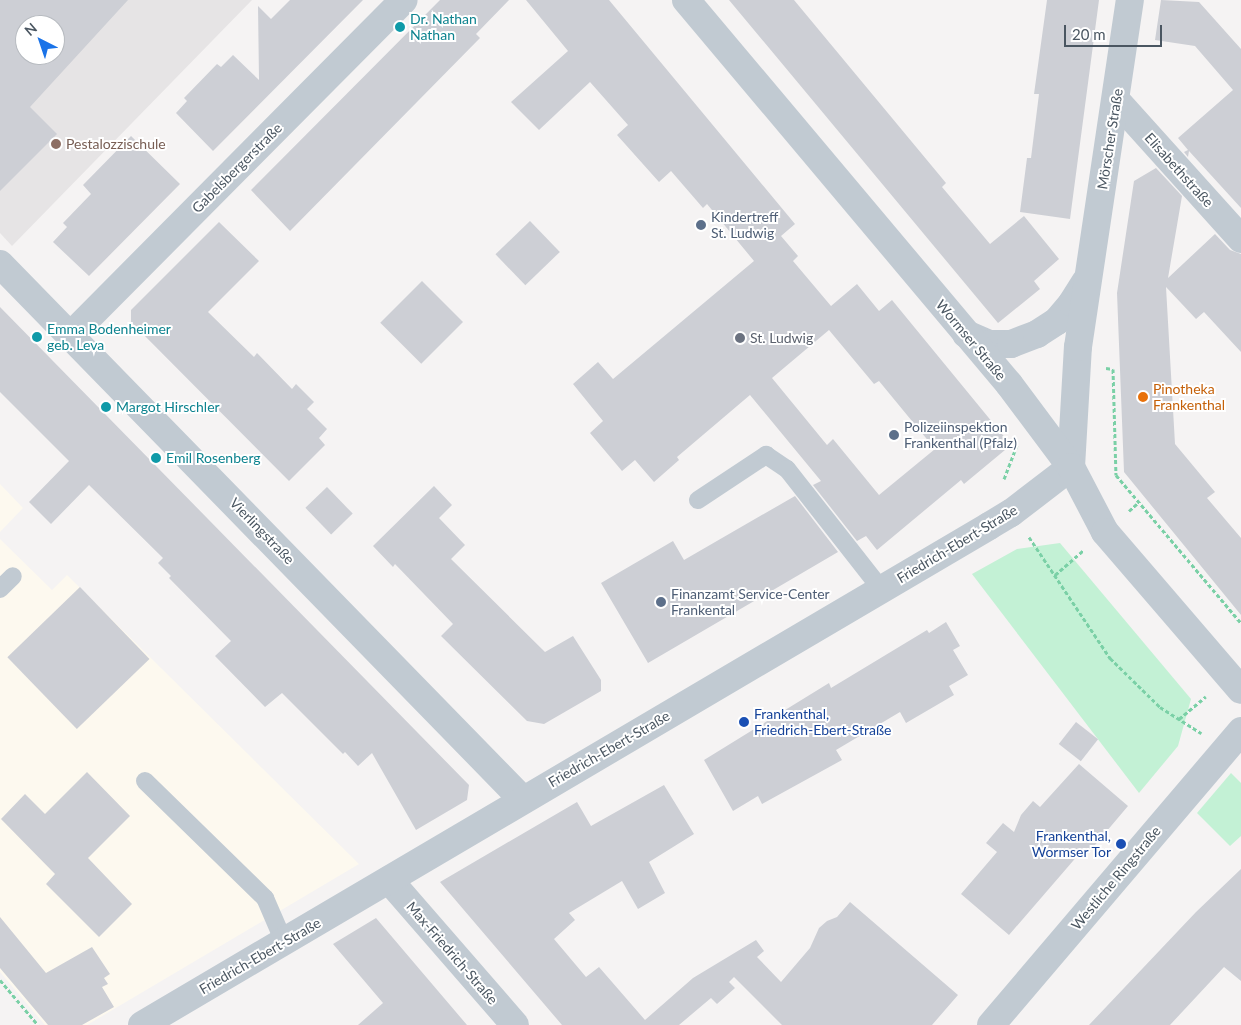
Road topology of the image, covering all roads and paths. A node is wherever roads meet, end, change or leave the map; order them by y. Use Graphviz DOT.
graph roads {
  1 [pos="404,0"];
  2 [pos="686,0"];
  3 [pos="1130,0"];
  4 [pos="1116,100"];
  5 [pos="1241,239"];
  6 [pos="0,264"];
  7 [pos="1089,277"];
  8 [pos="966,334"];
  9 [pos="71,335"];
  10 [pos="1113,369"];
  11 [pos="1019,440"];
  12 [pos="1071,467"];
  13 [pos="698,500"];
  14 [pos="1012,513"];
  15 [pos="13,576"];
  16 [pos="0,589"];
  17 [pos="881,589"];
  18 [pos="1241,623"];
  19 [pos="1241,690"];
  20 [pos="1241,731"];
  21 [pos="1223,751"];
  22 [pos="145,781"];
  23 [pos="523,800"];
  24 [pos="389,880"];
  25 [pos="284,942"];
  26 [pos="0,980"];
  27 [pos="38,1025"];
  28 [pos="142,1025"];
  29 [pos="515,1025"];
  30 [pos="991,1025"];
  1 -- 9 [label="street, Gabelsbergerstraße"];
  2 -- 8 [label="street, Wormser Straße"];
  3 -- 4 [label="street, Mörscher Straße"];
  4 -- 5 [label="street, Elisabethstraße"];
  4 -- 7 [label="street, Mörscher Straße"];
  6 -- 9 [label="street, Vierlingstraße"];
  7 -- 8 [label="street, Mörscher Straße"];
  7 -- 12 [label="street, Mörscher Straße"];
  8 -- 12 [label="street, Wormser Straße"];
  9 -- 23 [label="street, Vierlingstraße"];
  10 -- 18 [label="path"];
  11 -- 14 [label="path"];
  12 -- 14 [label="street, Friedrich-Ebert-Straße"];
  12 -- 19 [label="street, Wormser Straße"];
  13 -- 17 [label="lane"];
  14 -- 17 [label="street, Friedrich-Ebert-Straße"];
  14 -- 21 [label="path"];
  15 -- 16 [label="lane"];
  17 -- 23 [label="street, Friedrich-Ebert-Straße"];
  20 -- 21 [label="street, Westliche Ringstraße"];
  21 -- 30 [label="street, Westliche Ringstraße"];
  22 -- 25 [label="lane"];
  23 -- 24 [label="street, Friedrich-Ebert-Straße"];
  24 -- 25 [label="street, Friedrich-Ebert-Straße"];
  24 -- 29 [label="street, Max-Friedrich-Straße"];
  25 -- 28 [label="street, Friedrich-Ebert-Straße"];
  26 -- 27 [label="path"];
}
